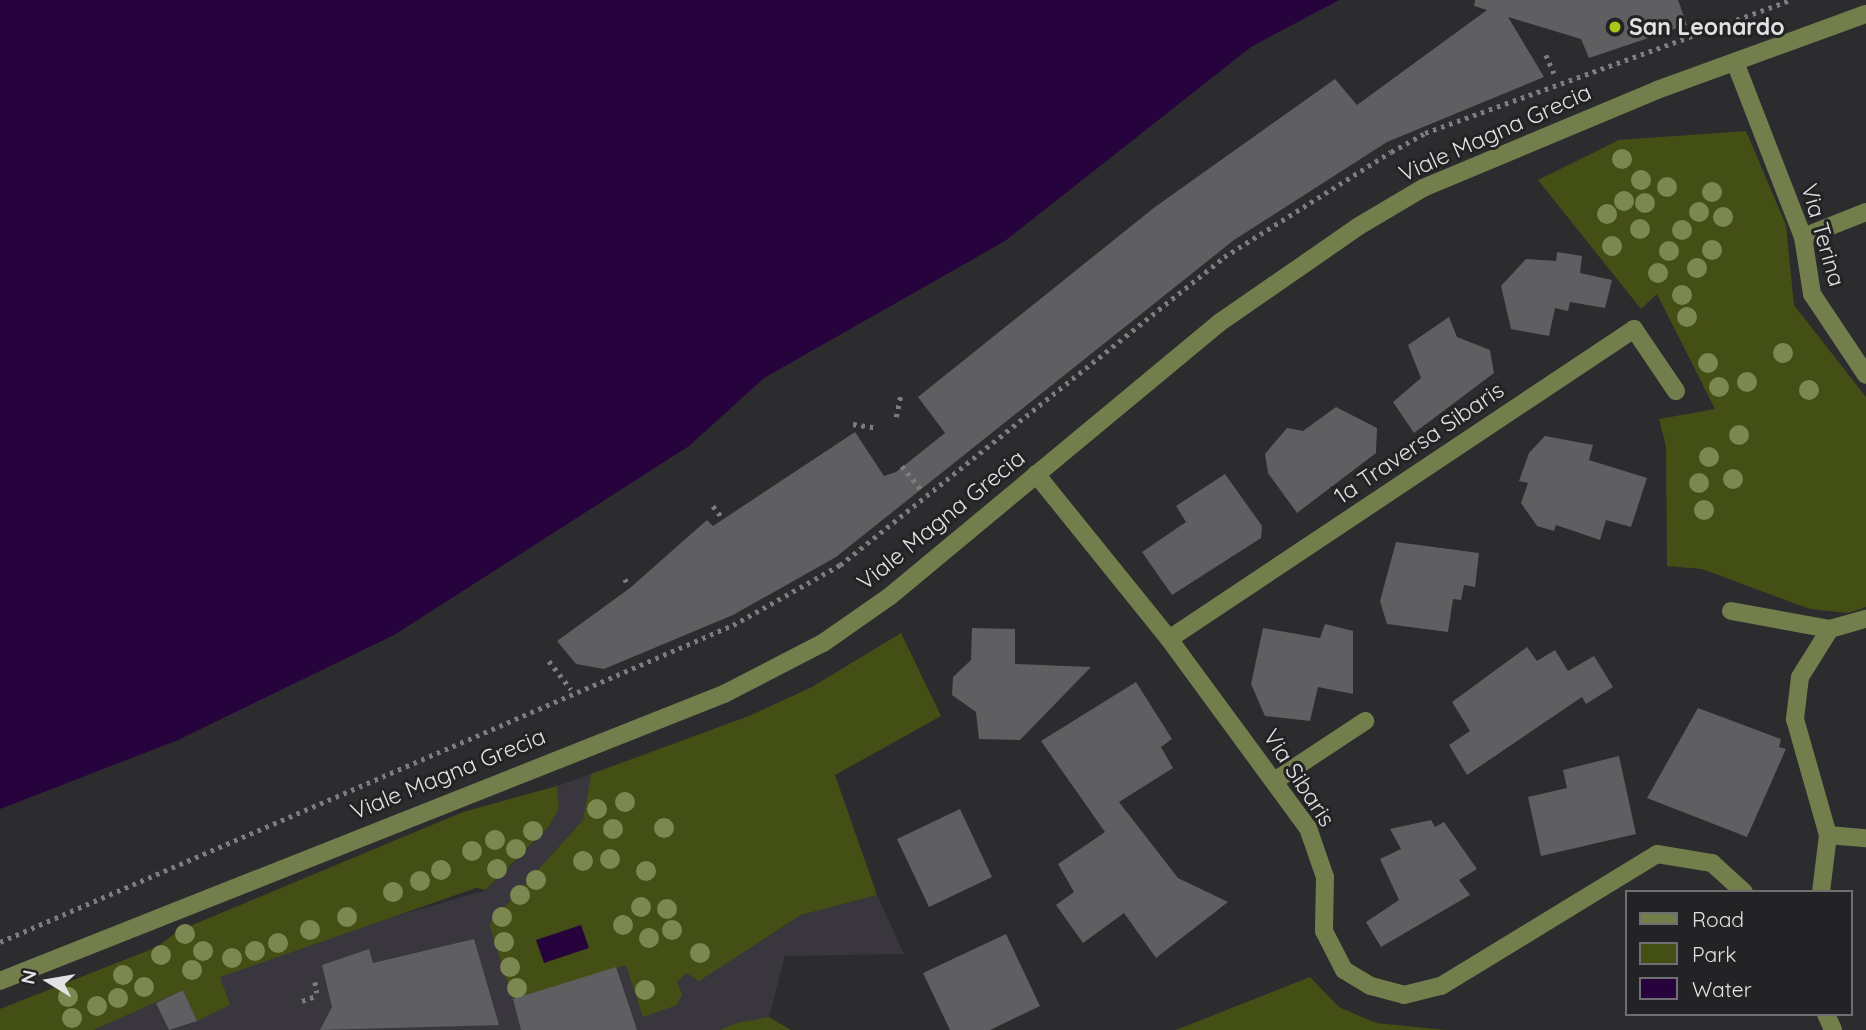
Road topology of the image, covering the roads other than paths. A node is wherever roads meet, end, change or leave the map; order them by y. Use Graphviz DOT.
graph roads {
  1 [pos="1866,14"];
  2 [pos="1735,62"];
  3 [pos="1866,212"];
  4 [pos="1803,237"];
  5 [pos="1866,374"];
  6 [pos="1676,391"];
  7 [pos="1036,474"];
  8 [pos="1731,611"];
  9 [pos="1866,619"];
  10 [pos="1830,629"];
  11 [pos="1169,639"];
  12 [pos="1365,721"];
  13 [pos="1276,780"];
  14 [pos="1828,835"];
  15 [pos="1866,838"];
  16 [pos="1742,890"];
  17 [pos="1821,890"];
  18 [pos="0,981"];
  1 -- 2 [label="street, Viale Magna Grecia"];
  2 -- 4 [label="street, Via Terina"];
  2 -- 7 [label="street, Viale Magna Grecia"];
  3 -- 4 [label="street"];
  4 -- 5 [label="street, Via Terina"];
  6 -- 11 [label="street, 1a Traversa Sibaris"];
  7 -- 11 [label="street, Via Sibaris"];
  7 -- 18 [label="street, Viale Magna Grecia"];
  8 -- 10 [label="street"];
  9 -- 10 [label="street"];
  10 -- 14 [label="street"];
  11 -- 13 [label="street, Via Sibaris"];
  12 -- 13 [label="street"];
  13 -- 16 [label="street, Via Sibaris"];
  14 -- 15 [label="street"];
  14 -- 17 [label="street"];
}
